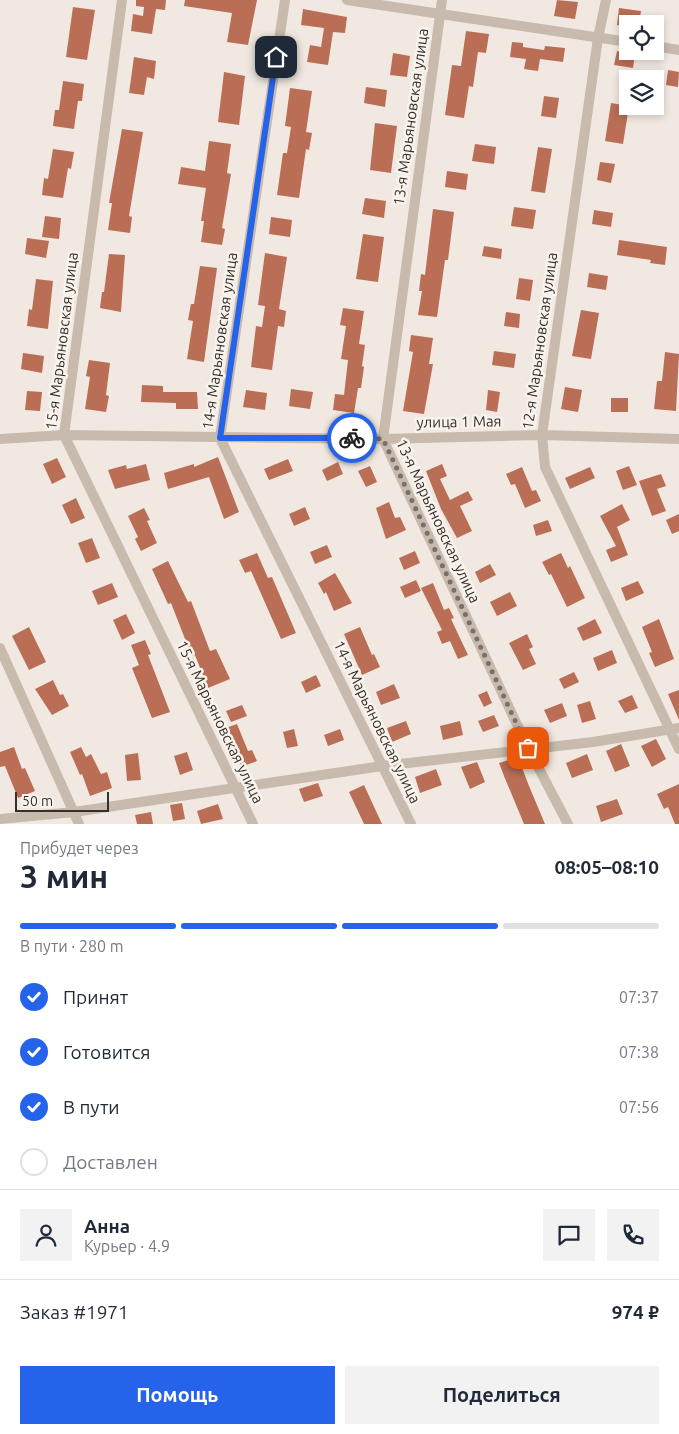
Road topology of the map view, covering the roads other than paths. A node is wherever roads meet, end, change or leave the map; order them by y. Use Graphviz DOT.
graph roads {
  1 [pos="122,0"];
  2 [pos="285,0"];
  3 [pos="347,0"];
  4 [pos="442,0"];
  5 [pos="606,0"];
  6 [pos="440,14"];
  7 [pos="598,38"];
  8 [pos="619,41"];
  9 [pos="664,48"];
  10 [pos="679,50"];
  11 [pos="542,434"];
  12 [pos="64,435"];
  13 [pos="0,438"];
  14 [pos="220,438"];
  15 [pos="383,439"];
  16 [pos="679,439"];
  17 [pos="0,648"];
  18 [pos="674,728"];
  19 [pos="528,748"];
  20 [pos="679,749"];
  21 [pos="382,766"];
  22 [pos="236,787"];
  23 [pos="74,812"];
  24 [pos="0,818"];
  25 [pos="80,824"];
  26 [pos="253,824"];
  27 [pos="411,824"];
  28 [pos="568,824"];
  1 -- 12 [label="street, 15-я Марьяновская улица"];
  2 -- 14 [label="street, 14-я Марьяновская улица"];
  3 -- 6 [label="street"];
  4 -- 6 [label="street, 13-я Марьяновская улица"];
  5 -- 7 [label="street, 12-я Марьяновская улица"];
  6 -- 7 [label="street"];
  6 -- 15 [label="street, 13-я Марьяновская улица"];
  7 -- 8 [label="street"];
  7 -- 11 [label="street, 12-я Марьяновская улица"];
  9 -- 10 [label="street"];
  11 -- 15 [label="street, улица 1 Мая"];
  11 -- 16 [label="street, улица 1 Мая"];
  11 -- 18 [label="street, 12-я Марьяновская улица"];
  12 -- 13 [label="street, улица 1 Мая"];
  12 -- 14 [label="street, улица 1 Мая"];
  12 -- 22 [label="street, 15-я Марьяновская улица"];
  14 -- 15 [label="street, улица 1 Мая"];
  14 -- 21 [label="street, 14-я Марьяновская улица"];
  15 -- 19 [label="street, 13-я Марьяновская улица"];
  17 -- 23 [label="street"];
  18 -- 19 [label="street"];
  18 -- 20 [label="street, 12-я Марьяновская улица"];
  19 -- 21 [label="street"];
  19 -- 28 [label="street, 13-я Марьяновская улица"];
  21 -- 22 [label="street"];
  21 -- 27 [label="street, 14-я Марьяновская улица"];
  22 -- 23 [label="street"];
  22 -- 26 [label="street, 15-я Марьяновская улица"];
  23 -- 24 [label="street"];
  23 -- 25 [label="street"];
}
